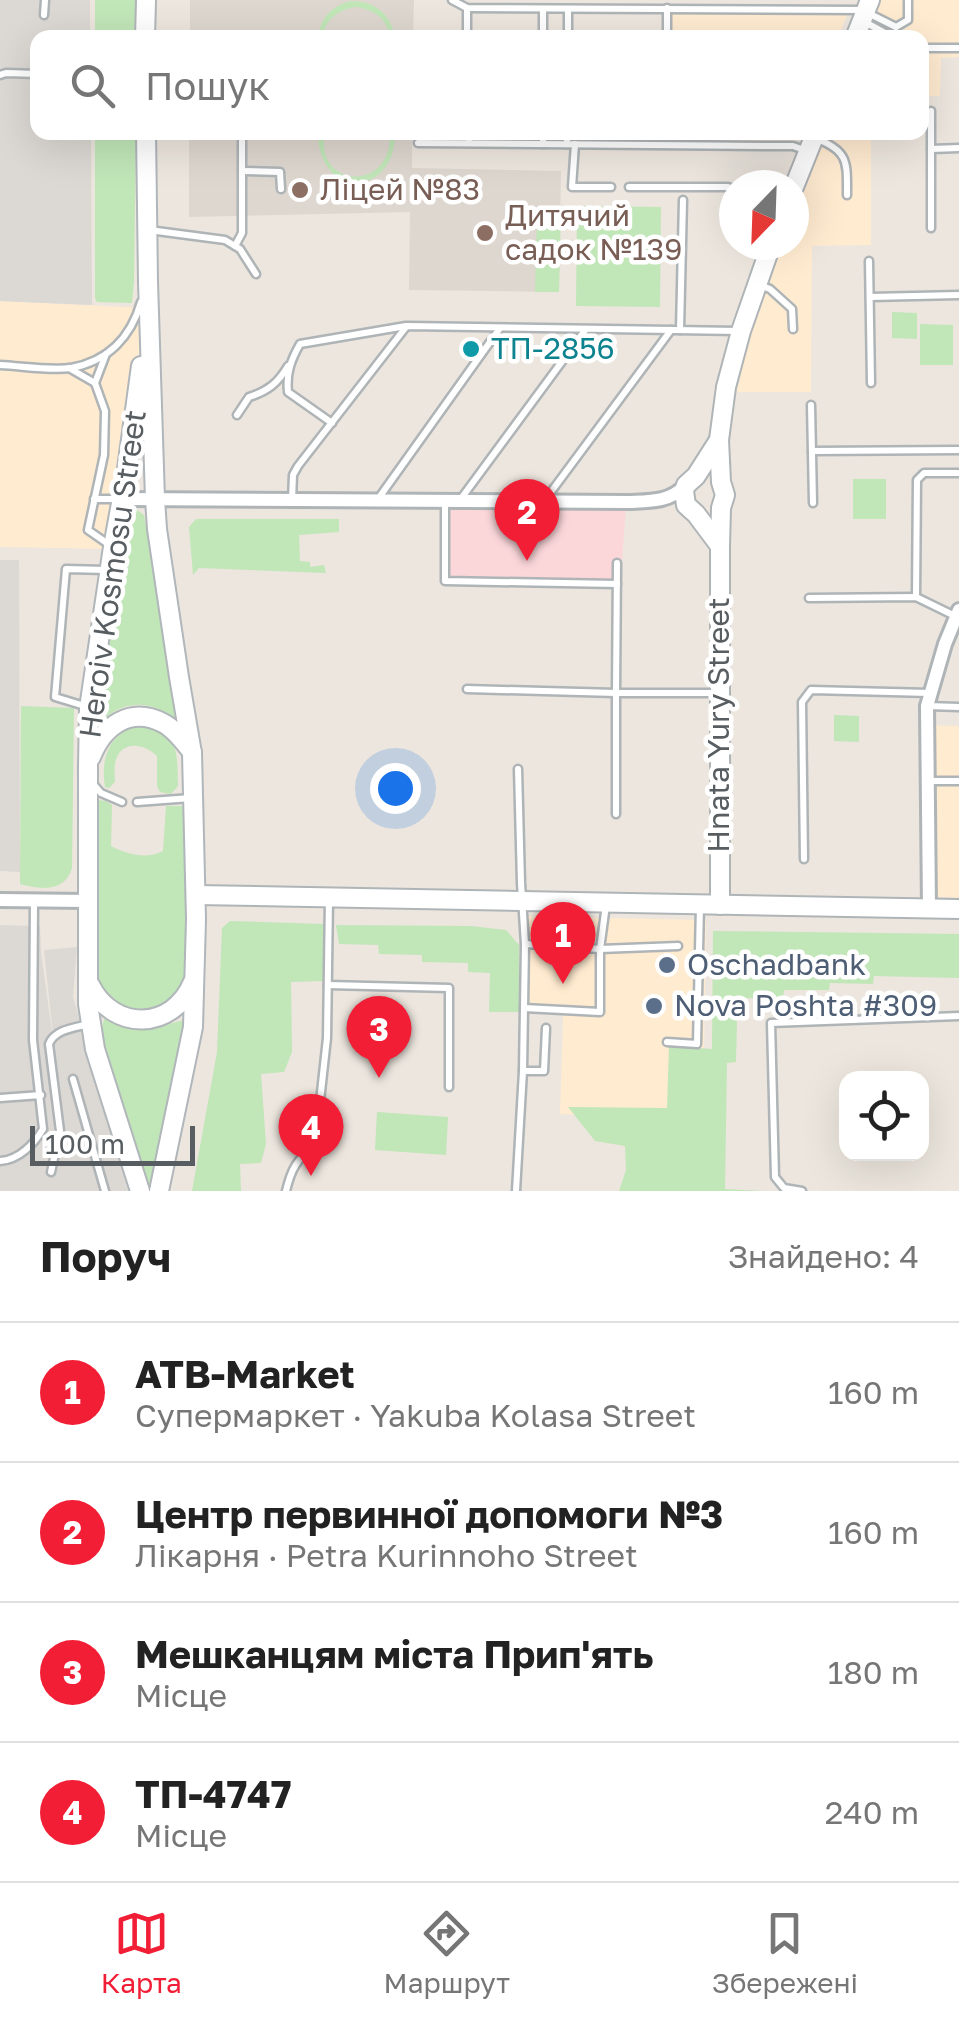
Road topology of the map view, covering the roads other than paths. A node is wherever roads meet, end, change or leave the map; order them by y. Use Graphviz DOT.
graph roads {
  1 [pos="45,0"];
  2 [pos="146,0"];
  3 [pos="452,0"];
  4 [pos="908,0"];
  5 [pos="651,5"];
  6 [pos="467,8"];
  7 [pos="667,8"];
  8 [pos="543,9"];
  9 [pos="568,9"];
  10 [pos="44,15"];
  11 [pos="863,16"];
  12 [pos="896,27"];
  13 [pos="146,30"];
  14 [pos="468,30"];
  15 [pos="543,30"];
  16 [pos="568,30"];
  17 [pos="666,30"];
  18 [pos="884,30"];
  19 [pos="929,48"];
  20 [pos="959,48"];
  21 [pos="0,74"];
  22 [pos="30,74"];
  23 [pos="931,111"];
  24 [pos="146,140"];
  25 [pos="242,140"];
  26 [pos="469,140"];
  27 [pos="543,140"];
  28 [pos="570,140"];
  29 [pos="665,140"];
  30 [pos="812,140"];
  31 [pos="418,143"];
  32 [pos="469,144"];
  33 [pos="543,144"];
  34 [pos="571,144"];
  35 [pos="665,145"];
  36 [pos="959,148"];
  37 [pos="931,149"];
  38 [pos="801,170"];
  39 [pos="242,171"];
  40 [pos="611,187"];
  41 [pos="629,187"];
  42 [pos="719,187"];
  43 [pos="281,189"];
  44 [pos="847,195"];
  45 [pos="683,200"];
  46 [pos="930,228"];
  47 [pos="148,230"];
  48 [pos="234,246"];
  49 [pos="766,260"];
  50 [pos="869,261"];
  51 [pos="256,274"];
  52 [pos="148,282"];
  53 [pos="756,284"];
  54 [pos="959,295"];
  55 [pos="870,296"];
  56 [pos="148,311"];
  57 [pos="406,326"];
  58 [pos="500,328"];
  59 [pos="586,328"];
  60 [pos="793,329"];
  61 [pos="676,330"];
  62 [pos="740,330"];
  63 [pos="106,353"];
  64 [pos="291,361"];
  65 [pos="0,365"];
  66 [pos="69,368"];
  67 [pos="95,383"];
  68 [pos="871,383"];
  69 [pos="811,405"];
  70 [pos="236,415"];
  71 [pos="332,423"];
  72 [pos="719,440"];
  73 [pos="812,450"];
  74 [pos="959,450"];
  75 [pos="959,473"];
  76 [pos="691,480"];
  77 [pos="721,482"];
  78 [pos="94,499"];
  79 [pos="122,499"];
  80 [pos="155,499"];
  81 [pos="292,500"];
  82 [pos="377,500"];
  83 [pos="452,501"];
  84 [pos="545,501"];
  85 [pos="813,503"];
  86 [pos="721,508"];
  87 [pos="696,514"];
  88 [pos="720,546"];
  89 [pos="113,547"];
  90 [pos="617,563"];
  91 [pos="110,570"];
  92 [pos="617,584"];
  93 [pos="916,597"];
  94 [pos="809,598"];
  95 [pos="958,613"];
  96 [pos="468,689"];
  97 [pos="616,692"];
  98 [pos="719,693"];
  99 [pos="929,700"];
  100 [pos="959,707"];
  101 [pos="89,708"];
  102 [pos="192,753"];
  103 [pos="88,769"];
  104 [pos="518,770"];
  105 [pos="927,781"];
  106 [pos="959,782"];
  107 [pos="194,798"];
  108 [pos="122,802"];
  109 [pos="137,802"];
  110 [pos="616,814"];
  111 [pos="804,859"];
  112 [pos="196,894"];
  113 [pos="330,897"];
  114 [pos="0,900"];
  115 [pos="34,900"];
  116 [pos="522,900"];
  117 [pos="88,901"];
  118 [pos="606,902"];
  119 [pos="700,904"];
  120 [pos="720,905"];
  121 [pos="929,908"];
  122 [pos="959,909"];
  123 [pos="525,944"];
  124 [pos="678,946"];
  125 [pos="600,950"];
  126 [pos="194,977"];
  127 [pos="87,978"];
  128 [pos="328,984"];
  129 [pos="524,1008"];
  130 [pos="959,1016"];
  131 [pos="90,1024"];
  132 [pos="546,1028"];
  133 [pos="667,1042"];
  134 [pos="523,1071"];
  135 [pos="72,1079"];
  136 [pos="450,1086"];
  137 [pos="41,1095"];
  138 [pos="0,1098"];
  139 [pos="0,1161"];
  140 [pos="51,1172"];
  141 [pos="105,1191"];
  142 [pos="140,1191"];
  143 [pos="159,1191"];
  144 [pos="286,1191"];
  145 [pos="516,1191"];
  146 [pos="802,1191"];
  1 -- 10 [label="lane"];
  2 -- 13 [label="main road"];
  3 -- 6 [label="lane"];
  4 -- 12 [label="lane"];
  5 -- 7 [label="lane"];
  5 -- 9 [label="lane"];
  6 -- 8 [label="lane"];
  6 -- 14 [label="lane"];
  7 -- 11 [label="lane"];
  7 -- 17 [label="lane"];
  8 -- 9 [label="lane"];
  8 -- 15 [label="lane"];
  9 -- 16 [label="lane"];
  11 -- 12 [label="lane"];
  11 -- 18 [label="lane"];
  19 -- 20 [label="lane"];
  21 -- 22 [label="lane"];
  23 -- 37 [label="lane"];
  24 -- 47 [label="main road, Heroiv Kosmosu Street"];
  25 -- 39 [label="lane"];
  26 -- 32 [label="lane"];
  27 -- 33 [label="lane"];
  28 -- 34 [label="lane"];
  29 -- 35 [label="lane"];
  30 -- 35 [label="lane"];
  30 -- 38 [label="main road"];
  30 -- 44 [label="lane"];
  31 -- 32 [label="lane"];
  32 -- 33 [label="lane"];
  33 -- 34 [label="lane"];
  34 -- 35 [label="lane"];
  34 -- 40 [label="lane"];
  36 -- 37 [label="lane"];
  37 -- 46 [label="lane"];
  39 -- 43 [label="lane"];
  39 -- 48 [label="lane"];
  41 -- 42 [label="lane"];
  45 -- 61 [label="lane"];
  47 -- 48 [label="lane"];
  47 -- 52 [label="main road, Heroiv Kosmosu Street"];
  48 -- 51 [label="lane"];
  49 -- 53 [label="main road"];
  50 -- 55 [label="lane"];
  52 -- 56 [label="main road, Heroiv Kosmosu Street"];
  52 -- 63 [label="lane"];
  53 -- 60 [label="lane"];
  53 -- 62 [label="main road"];
  54 -- 55 [label="lane"];
  55 -- 68 [label="lane"];
  56 -- 79 [label="main road, Heroiv Kosmosu Street"];
  56 -- 80 [label="main road, Heroiv Kosmosu Street"];
  57 -- 58 [label="lane"];
  57 -- 64 [label="lane"];
  57 -- 71 [label="lane"];
  58 -- 59 [label="lane"];
  58 -- 82 [label="lane"];
  59 -- 61 [label="lane"];
  59 -- 83 [label="lane"];
  61 -- 62 [label="lane"];
  61 -- 84 [label="lane"];
  62 -- 72 [label="main road"];
  63 -- 66 [label="lane"];
  63 -- 67 [label="lane"];
  64 -- 70 [label="lane"];
  64 -- 71 [label="lane"];
  65 -- 66 [label="lane"];
  66 -- 67 [label="lane"];
  67 -- 78 [label="lane"];
  69 -- 73 [label="lane"];
  71 -- 81 [label="lane"];
  72 -- 76 [label="main road"];
  72 -- 77 [label="main road"];
  73 -- 74 [label="lane"];
  73 -- 85 [label="lane"];
  75 -- 93 [label="lane"];
  76 -- 77 [label="main road"];
  76 -- 84 [label="street"];
  76 -- 87 [label="main road"];
  77 -- 86 [label="main road"];
  78 -- 79 [label="lane"];
  78 -- 89 [label="lane"];
  79 -- 80 [label="street"];
  79 -- 89 [label="main road, Heroiv Kosmosu Street"];
  80 -- 81 [label="street"];
  80 -- 102 [label="main road, Heroiv Kosmosu Street"];
  81 -- 82 [label="street"];
  82 -- 83 [label="street"];
  83 -- 84 [label="street"];
  83 -- 92 [label="lane"];
  86 -- 87 [label="main road"];
  86 -- 88 [label="main road, Hnata Yury Street"];
  87 -- 88 [label="main road"];
  88 -- 98 [label="main road, Hnata Yury Street"];
  89 -- 91 [label="main road, Heroiv Kosmosu Street"];
  90 -- 92 [label="lane"];
  91 -- 101 [label="main road, Heroiv Kosmosu Street"];
  91 -- 101 [label="lane"];
  92 -- 97 [label="lane"];
  93 -- 94 [label="lane"];
  93 -- 95 [label="lane"];
  95 -- 99 [label="street"];
  96 -- 97 [label="lane"];
  97 -- 98 [label="lane"];
  97 -- 110 [label="lane"];
  98 -- 120 [label="main road, Hnata Yury Street"];
  99 -- 100 [label="lane"];
  99 -- 105 [label="street"];
  99 -- 111 [label="lane"];
  101 -- 103 [label="main road, Heroiv Kosmosu Street"];
  102 -- 103 [label="main road"];
  102 -- 107 [label="main road, Heroiv Kosmosu Street"];
  103 -- 108 [label="lane"];
  103 -- 117 [label="main road, Heroiv Kosmosu Street"];
  104 -- 116 [label="lane"];
  105 -- 106 [label="lane"];
  105 -- 121 [label="street"];
  107 -- 109 [label="lane"];
  107 -- 112 [label="main road, Heroiv Kosmosu Street"];
  112 -- 113 [label="main road"];
  112 -- 126 [label="main road, Heroiv Kosmosu Street"];
  113 -- 116 [label="main road"];
  113 -- 128 [label="lane"];
  114 -- 115 [label="street"];
  115 -- 117 [label="street"];
  115 -- 137 [label="lane"];
  116 -- 118 [label="main road"];
  116 -- 123 [label="lane"];
  117 -- 127 [label="main road, Heroiv Kosmosu Street"];
  118 -- 119 [label="main road"];
  118 -- 125 [label="lane"];
  119 -- 120 [label="main road"];
  119 -- 133 [label="lane"];
  120 -- 121 [label="main road"];
  121 -- 122 [label="main road"];
  123 -- 125 [label="lane"];
  123 -- 129 [label="lane"];
  124 -- 125 [label="lane"];
  125 -- 129 [label="lane"];
  126 -- 127 [label="main road"];
  126 -- 143 [label="main road, Heroiv Kosmosu Street"];
  127 -- 131 [label="main road, Heroiv Kosmosu Street"];
  128 -- 136 [label="lane"];
  128 -- 144 [label="lane"];
  129 -- 134 [label="lane"];
  130 -- 146 [label="lane"];
  131 -- 140 [label="lane"];
  131 -- 142 [label="main road, Heroiv Kosmosu Street"];
  132 -- 134 [label="lane"];
  134 -- 145 [label="lane"];
  135 -- 141 [label="lane"];
  137 -- 138 [label="lane"];
  137 -- 139 [label="lane"];
}
